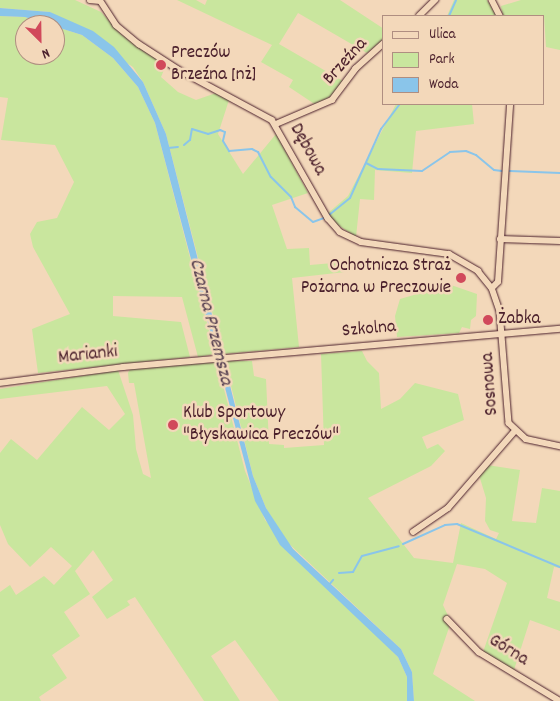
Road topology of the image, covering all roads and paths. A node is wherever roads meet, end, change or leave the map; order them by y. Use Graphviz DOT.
graph roads {
  1 [pos="90,0"];
  2 [pos="100,0"];
  3 [pos="434,0"];
  4 [pos="492,0"];
  5 [pos="420,15"];
  6 [pos="500,15"];
  7 [pos="382,45"];
  8 [pos="510,105"];
  9 [pos="276,124"];
  10 [pos="500,239"];
  11 [pos="560,241"];
  12 [pos="492,288"];
  13 [pos="560,329"];
  14 [pos="502,333"];
  15 [pos="180,362"];
  16 [pos="0,383"];
  17 [pos="514,432"];
  18 [pos="560,446"];
  19 [pos="413,532"];
  20 [pos="447,619"];
  21 [pos="560,701"];
  1 -- 2 [label="street"];
  2 -- 9 [label="street, Dębowa"];
  3 -- 5 [label="street"];
  4 -- 6 [label="street"];
  7 -- 9 [label="street, Brzeźna"];
  8 -- 10 [label="street"];
  9 -- 12 [label="street, Dębowa"];
  10 -- 11 [label="street"];
  10 -- 12 [label="street"];
  12 -- 14 [label="street, Sosnowa"];
  13 -- 14 [label="street, Szkolna"];
  14 -- 15 [label="street, Szkolna"];
  14 -- 17 [label="street, Sosnowa"];
  15 -- 16 [label="street, Marianki"];
  17 -- 18 [label="street"];
  17 -- 19 [label="street, Sosnowa"];
  20 -- 21 [label="street, Górna"];
}
